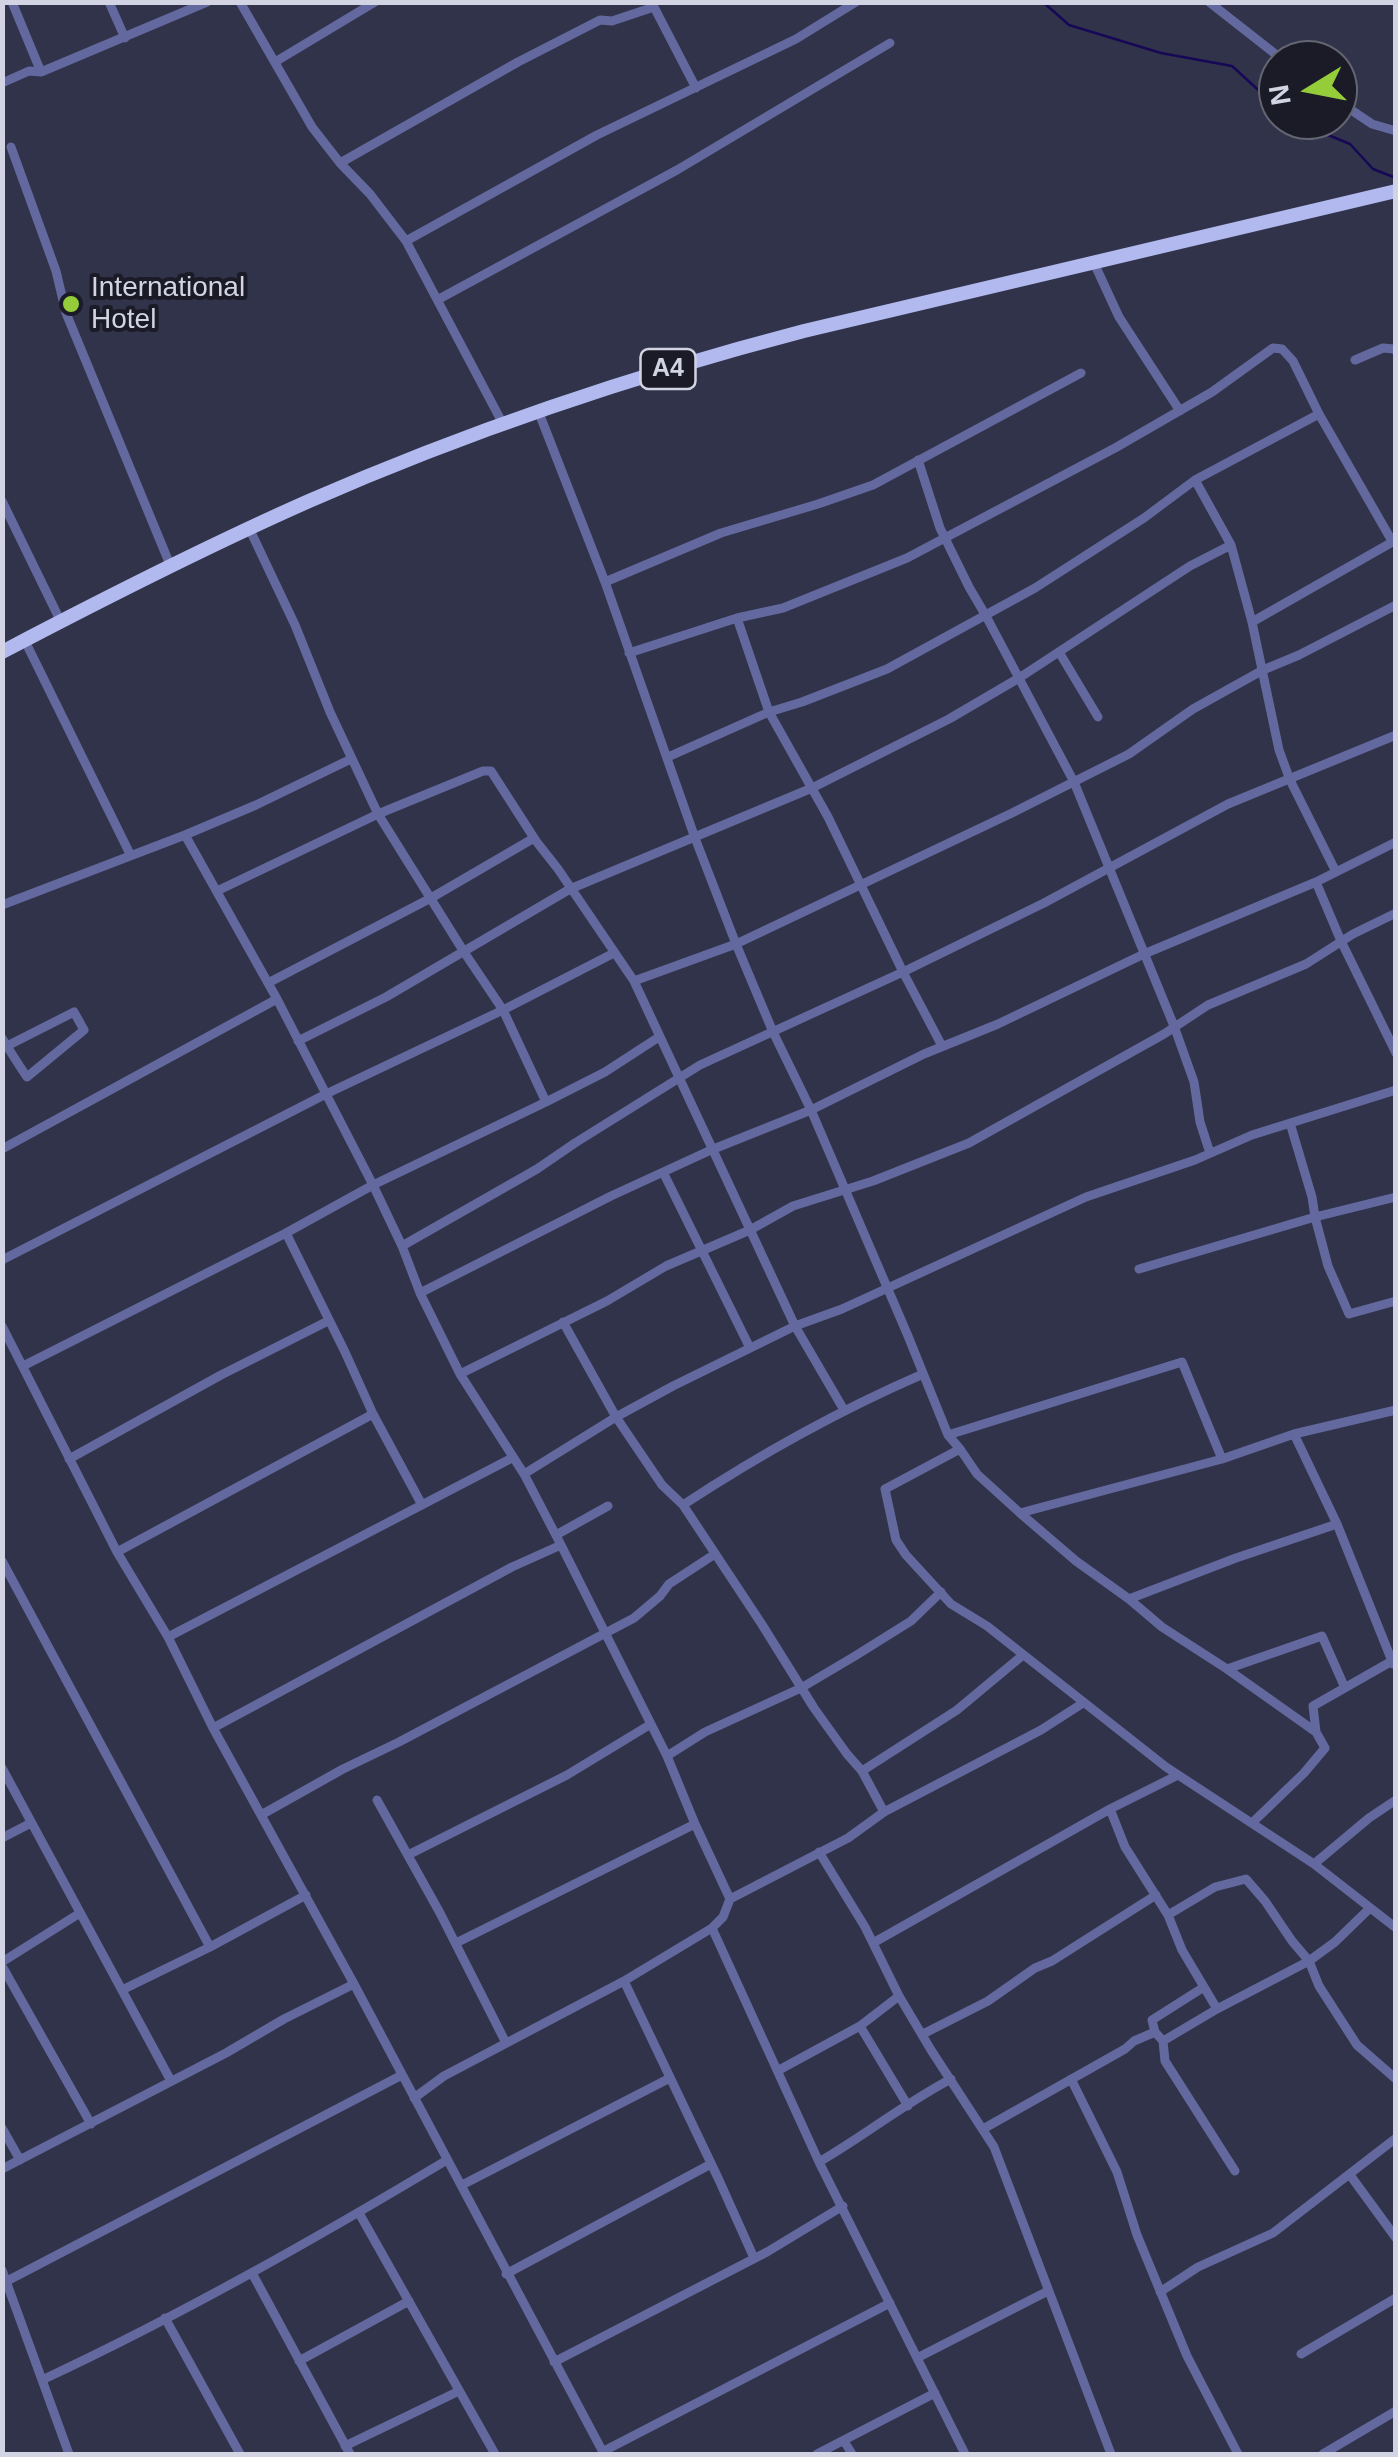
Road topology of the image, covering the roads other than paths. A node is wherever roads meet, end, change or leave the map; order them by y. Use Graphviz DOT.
graph roads {
  1 [pos="12,2"];
  2 [pos="110,2"];
  3 [pos="207,2"];
  4 [pos="240,2"];
  5 [pos="375,2"];
  6 [pos="856,2"];
  7 [pos="1209,2"];
  8 [pos="126,38"];
  9 [pos="1258,40"];
  10 [pos="890,43"];
  11 [pos="274,62"];
  12 [pos="40,72"];
  13 [pos="2,83"];
  14 [pos="696,88"];
  15 [pos="1358,115"];
  16 [pos="1396,132"];
  17 [pos="11,147"];
  18 [pos="340,163"];
  19 [pos="1396,191"];
  20 [pos="406,240"];
  21 [pos="1094,263"];
  22 [pos="439,299"];
  23 [pos="1396,351"];
  24 [pos="1355,360"];
  25 [pos="1081,373"];
  26 [pos="1180,411"];
  27 [pos="539,413"];
  28 [pos="1318,414"];
  29 [pos="503,424"];
  30 [pos="918,460"];
  31 [pos="1195,480"];
  32 [pos="2,501"];
  33 [pos="249,528"];
  34 [pos="946,538"];
  35 [pos="1394,540"];
  36 [pos="1231,544"];
  37 [pos="171,567"];
  38 [pos="605,582"];
  39 [pos="1396,604"];
  40 [pos="986,616"];
  41 [pos="737,618"];
  42 [pos="61,622"];
  43 [pos="1252,622"];
  44 [pos="25,640"];
  45 [pos="2,652"];
  46 [pos="1060,652"];
  47 [pos="629,653"];
  48 [pos="1263,670"];
  49 [pos="1019,678"];
  50 [pos="770,712"];
  51 [pos="1098,717"];
  52 [pos="1396,735"];
  53 [pos="668,756"];
  54 [pos="351,759"];
  55 [pos="1290,780"];
  56 [pos="1074,782"];
  57 [pos="812,788"];
  58 [pos="378,814"];
  59 [pos="185,835"];
  60 [pos="534,838"];
  61 [pos="695,838"];
  62 [pos="1396,842"];
  63 [pos="130,854"];
  64 [pos="1110,869"];
  65 [pos="1336,872"];
  66 [pos="1316,882"];
  67 [pos="862,886"];
  68 [pos="570,889"];
  69 [pos="216,890"];
  70 [pos="430,898"];
  71 [pos="2,905"];
  72 [pos="1396,913"];
  73 [pos="1341,941"];
  74 [pos="736,944"];
  75 [pos="464,952"];
  76 [pos="614,952"];
  77 [pos="1144,954"];
  78 [pos="903,972"];
  79 [pos="634,982"];
  80 [pos="268,983"];
  81 [pos="277,999"];
  82 [pos="504,1010"];
  83 [pos="1396,1022"];
  84 [pos="1174,1026"];
  85 [pos="1384,1028"];
  86 [pos="773,1032"];
  87 [pos="660,1037"];
  88 [pos="5,1042"];
  89 [pos="298,1042"];
  90 [pos="942,1046"];
  91 [pos="1396,1053"];
  92 [pos="680,1077"];
  93 [pos="1396,1090"];
  94 [pos="326,1094"];
  95 [pos="546,1102"];
  96 [pos="811,1110"];
  97 [pos="1290,1123"];
  98 [pos="2,1148"];
  99 [pos="711,1150"];
  100 [pos="1210,1153"];
  101 [pos="664,1174"];
  102 [pos="373,1185"];
  103 [pos="844,1189"];
  104 [pos="1396,1197"];
  105 [pos="1315,1217"];
  106 [pos="750,1230"];
  107 [pos="286,1233"];
  108 [pos="402,1246"];
  109 [pos="700,1251"];
  110 [pos="2,1260"];
  111 [pos="1140,1269"];
  112 [pos="887,1288"];
  113 [pos="420,1294"];
  114 [pos="1396,1302"];
  115 [pos="328,1320"];
  116 [pos="563,1322"];
  117 [pos="2,1326"];
  118 [pos="796,1326"];
  119 [pos="750,1348"];
  120 [pos="23,1366"];
  121 [pos="460,1374"];
  122 [pos="924,1374"];
  123 [pos="844,1410"];
  124 [pos="1395,1412"];
  125 [pos="373,1414"];
  126 [pos="616,1417"];
  127 [pos="1294,1434"];
  128 [pos="948,1435"];
  129 [pos="960,1449"];
  130 [pos="512,1458"];
  131 [pos="1222,1458"];
  132 [pos="68,1459"];
  133 [pos="524,1474"];
  134 [pos="422,1505"];
  135 [pos="608,1506"];
  136 [pos="683,1506"];
  137 [pos="1020,1513"];
  138 [pos="1337,1524"];
  139 [pos="558,1540"];
  140 [pos="117,1552"];
  141 [pos="716,1554"];
  142 [pos="2,1560"];
  143 [pos="941,1592"];
  144 [pos="1130,1599"];
  145 [pos="605,1634"];
  146 [pos="168,1638"];
  147 [pos="1023,1655"];
  148 [pos="1394,1662"];
  149 [pos="1228,1669"];
  150 [pos="801,1688"];
  151 [pos="1345,1688"];
  152 [pos="1083,1703"];
  153 [pos="651,1724"];
  154 [pos="213,1728"];
  155 [pos="1316,1732"];
  156 [pos="667,1756"];
  157 [pos="2,1768"];
  158 [pos="862,1771"];
  159 [pos="1178,1775"];
  160 [pos="377,1800"];
  161 [pos="1396,1800"];
  162 [pos="1110,1809"];
  163 [pos="884,1812"];
  164 [pos="262,1816"];
  165 [pos="32,1823"];
  166 [pos="694,1824"];
  167 [pos="1252,1824"];
  168 [pos="2,1838"];
  169 [pos="820,1852"];
  170 [pos="408,1855"];
  171 [pos="1314,1864"];
  172 [pos="306,1895"];
  173 [pos="1156,1895"];
  174 [pos="730,1900"];
  175 [pos="1370,1908"];
  176 [pos="80,1914"];
  177 [pos="1168,1915"];
  178 [pos="712,1928"];
  179 [pos="1396,1928"];
  180 [pos="873,1943"];
  181 [pos="456,1944"];
  182 [pos="210,1947"];
  183 [pos="1309,1961"];
  184 [pos="2,1964"];
  185 [pos="624,1981"];
  186 [pos="354,1984"];
  187 [pos="1204,1987"];
  188 [pos="122,1990"];
  189 [pos="900,1996"];
  190 [pos="1217,2009"];
  191 [pos="860,2026"];
  192 [pos="1155,2032"];
  193 [pos="922,2034"];
  194 [pos="1163,2041"];
  195 [pos="506,2043"];
  196 [pos="779,2070"];
  197 [pos="402,2075"];
  198 [pos="670,2078"];
  199 [pos="951,2079"];
  200 [pos="1071,2079"];
  201 [pos="1396,2079"];
  202 [pos="172,2081"];
  203 [pos="414,2098"];
  204 [pos="908,2106"];
  205 [pos="90,2124"];
  206 [pos="2,2128"];
  207 [pos="983,2129"];
  208 [pos="1396,2138"];
  209 [pos="20,2160"];
  210 [pos="448,2160"];
  211 [pos="819,2162"];
  212 [pos="710,2164"];
  213 [pos="2,2169"];
  214 [pos="1235,2171"];
  215 [pos="1350,2175"];
  216 [pos="462,2185"];
  217 [pos="843,2206"];
  218 [pos="359,2213"];
  219 [pos="1396,2238"];
  220 [pos="754,2258"];
  221 [pos="2,2270"];
  222 [pos="252,2273"];
  223 [pos="506,2274"];
  224 [pos="7,2281"];
  225 [pos="1048,2291"];
  226 [pos="1160,2292"];
  227 [pos="1396,2298"];
  228 [pos="409,2301"];
  229 [pos="890,2302"];
  230 [pos="165,2318"];
  231 [pos="1301,2354"];
  232 [pos="918,2358"];
  233 [pos="298,2360"];
  234 [pos="554,2362"];
  235 [pos="42,2380"];
  236 [pos="459,2390"];
  237 [pos="935,2393"];
  238 [pos="1396,2411"];
  239 [pos="844,2440"];
  240 [pos="348,2450"];
  241 [pos="70,2454"];
  242 [pos="240,2454"];
  243 [pos="494,2454"];
  244 [pos="603,2454"];
  245 [pos="817,2454"];
  246 [pos="852,2454"];
  247 [pos="965,2454"];
  248 [pos="1111,2454"];
  249 [pos="1238,2454"];
  250 [pos="1323,2454"];
  1 -- 12 [label="street"];
  2 -- 8 [label="street"];
  3 -- 8 [label="street"];
  4 -- 11 [label="street"];
  5 -- 11 [label="street"];
  6 -- 14 [label="street"];
  7 -- 9 [label="street"];
  8 -- 12 [label="street"];
  10 -- 22 [label="street"];
  11 -- 18 [label="street"];
  12 -- 13 [label="street"];
  14 -- 18 [label="street"];
  14 -- 20 [label="street"];
  15 -- 16 [label="street"];
  17 -- 37 [label="street"];
  18 -- 20 [label="street"];
  19 -- 21 [label="highway, A4"];
  20 -- 22 [label="street"];
  21 -- 26 [label="street"];
  21 -- 27 [label="highway, A4"];
  22 -- 29 [label="street"];
  23 -- 24 [label="street"];
  25 -- 30 [label="street"];
  26 -- 28 [label="street"];
  26 -- 34 [label="street"];
  27 -- 29 [label="highway, A4"];
  27 -- 38 [label="street"];
  28 -- 31 [label="street"];
  28 -- 35 [label="street"];
  29 -- 33 [label="highway, A4"];
  30 -- 34 [label="street"];
  30 -- 38 [label="street"];
  31 -- 36 [label="street"];
  31 -- 40 [label="street"];
  32 -- 42 [label="street"];
  33 -- 37 [label="highway, A4"];
  33 -- 54 [label="street"];
  34 -- 40 [label="street"];
  34 -- 41 [label="street"];
  35 -- 43 [label="street"];
  36 -- 43 [label="street"];
  36 -- 46 [label="street"];
  37 -- 42 [label="highway, A4"];
  38 -- 47 [label="street"];
  39 -- 48 [label="street"];
  40 -- 49 [label="street"];
  40 -- 50 [label="street"];
  41 -- 47 [label="street"];
  41 -- 50 [label="street"];
  42 -- 44 [label="highway, A4"];
  43 -- 48 [label="street"];
  44 -- 45 [label="highway, A4"];
  44 -- 63 [label="street"];
  46 -- 49 [label="street"];
  46 -- 51 [label="street"];
  47 -- 53 [label="street"];
  48 -- 55 [label="street"];
  48 -- 56 [label="street"];
  49 -- 56 [label="street"];
  49 -- 57 [label="street"];
  50 -- 53 [label="street"];
  50 -- 57 [label="street"];
  52 -- 55 [label="street"];
  53 -- 61 [label="street"];
  54 -- 58 [label="street"];
  54 -- 59 [label="street"];
  55 -- 64 [label="street"];
  55 -- 65 [label="street"];
  56 -- 64 [label="street"];
  56 -- 67 [label="street"];
  57 -- 61 [label="street"];
  57 -- 67 [label="street"];
  58 -- 60 [label="street"];
  58 -- 69 [label="street"];
  58 -- 70 [label="street"];
  59 -- 63 [label="street"];
  59 -- 69 [label="street"];
  60 -- 68 [label="street"];
  60 -- 70 [label="street"];
  61 -- 68 [label="street"];
  61 -- 74 [label="street"];
  62 -- 65 [label="street"];
  63 -- 71 [label="street"];
  64 -- 77 [label="street"];
  64 -- 78 [label="street"];
  65 -- 66 [label="street"];
  66 -- 73 [label="street"];
  66 -- 77 [label="street"];
  67 -- 74 [label="street"];
  67 -- 78 [label="street"];
  68 -- 75 [label="street"];
  68 -- 76 [label="street"];
  69 -- 80 [label="street"];
  70 -- 75 [label="street"];
  70 -- 80 [label="street"];
  72 -- 73 [label="street"];
  73 -- 84 [label="street"];
  73 -- 85 [label="street"];
  74 -- 79 [label="street"];
  74 -- 86 [label="street"];
  75 -- 82 [label="street"];
  75 -- 89 [label="street"];
  76 -- 79 [label="street"];
  76 -- 82 [label="street"];
  77 -- 84 [label="street"];
  77 -- 90 [label="street"];
  78 -- 86 [label="street"];
  78 -- 90 [label="street"];
  79 -- 87 [label="street"];
  80 -- 81 [label="street"];
  81 -- 89 [label="street"];
  81 -- 98 [label="street"];
  82 -- 94 [label="street"];
  82 -- 95 [label="street"];
  83 -- 85 [label="street"];
  84 -- 100 [label="street"];
  84 -- 103 [label="street"];
  85 -- 91 [label="street"];
  86 -- 92 [label="street"];
  86 -- 96 [label="street"];
  87 -- 92 [label="street"];
  87 -- 95 [label="street"];
  88 -- 88 [label="street"];
  89 -- 94 [label="street"];
  90 -- 96 [label="street"];
  92 -- 99 [label="street"];
  92 -- 108 [label="street"];
  93 -- 97 [label="street"];
  94 -- 102 [label="street"];
  94 -- 110 [label="street"];
  95 -- 102 [label="street"];
  96 -- 99 [label="street"];
  96 -- 103 [label="street"];
  97 -- 100 [label="street"];
  97 -- 105 [label="street"];
  99 -- 101 [label="street"];
  99 -- 106 [label="street"];
  100 -- 112 [label="street"];
  101 -- 109 [label="street"];
  101 -- 113 [label="street"];
  102 -- 107 [label="street"];
  102 -- 108 [label="street"];
  103 -- 106 [label="street"];
  103 -- 112 [label="street"];
  104 -- 105 [label="street"];
  105 -- 111 [label="street"];
  105 -- 114 [label="street"];
  106 -- 109 [label="street"];
  106 -- 118 [label="street"];
  107 -- 115 [label="street"];
  107 -- 120 [label="street"];
  108 -- 113 [label="street"];
  109 -- 116 [label="street"];
  109 -- 119 [label="street"];
  112 -- 118 [label="street"];
  112 -- 122 [label="street"];
  113 -- 121 [label="street"];
  115 -- 125 [label="street"];
  115 -- 132 [label="street"];
  116 -- 121 [label="street"];
  116 -- 126 [label="street"];
  117 -- 120 [label="street"];
  118 -- 119 [label="street"];
  118 -- 123 [label="street"];
  119 -- 126 [label="street"];
  120 -- 132 [label="street"];
  121 -- 130 [label="street"];
  122 -- 123 [label="street"];
  122 -- 128 [label="street"];
  123 -- 136 [label="street"];
  124 -- 127 [label="street"];
  125 -- 134 [label="street"];
  125 -- 140 [label="street"];
  126 -- 133 [label="street"];
  126 -- 136 [label="street"];
  127 -- 131 [label="street"];
  127 -- 138 [label="street"];
  128 -- 129 [label="street"];
  128 -- 131 [label="street"];
  129 -- 137 [label="street"];
  129 -- 143 [label="street"];
  130 -- 133 [label="street"];
  130 -- 134 [label="street"];
  131 -- 137 [label="street"];
  132 -- 140 [label="street"];
  133 -- 139 [label="street"];
  134 -- 146 [label="street"];
  135 -- 139 [label="street"];
  136 -- 141 [label="street"];
  137 -- 144 [label="street"];
  138 -- 144 [label="street"];
  138 -- 148 [label="street"];
  139 -- 145 [label="street"];
  139 -- 154 [label="street"];
  140 -- 146 [label="street"];
  141 -- 145 [label="street"];
  141 -- 150 [label="street"];
  142 -- 182 [label="street"];
  143 -- 147 [label="street"];
  143 -- 150 [label="street"];
  144 -- 149 [label="street"];
  145 -- 153 [label="street"];
  145 -- 164 [label="street"];
  146 -- 154 [label="street"];
  147 -- 152 [label="street"];
  147 -- 158 [label="street"];
  148 -- 151 [label="street"];
  149 -- 151 [label="street"];
  149 -- 155 [label="street"];
  150 -- 156 [label="street"];
  150 -- 158 [label="street"];
  151 -- 155 [label="street"];
  152 -- 159 [label="street"];
  152 -- 163 [label="street"];
  153 -- 156 [label="street"];
  153 -- 170 [label="street"];
  154 -- 164 [label="street"];
  155 -- 167 [label="street"];
  156 -- 166 [label="street"];
  157 -- 165 [label="street"];
  158 -- 163 [label="street"];
  159 -- 162 [label="street"];
  159 -- 167 [label="street"];
  160 -- 170 [label="street"];
  161 -- 171 [label="street"];
  162 -- 173 [label="street"];
  162 -- 180 [label="street"];
  163 -- 169 [label="street"];
  164 -- 172 [label="street"];
  165 -- 168 [label="street"];
  165 -- 176 [label="street"];
  166 -- 174 [label="street"];
  166 -- 181 [label="street"];
  167 -- 171 [label="street"];
  169 -- 174 [label="street"];
  169 -- 180 [label="street"];
  170 -- 181 [label="street"];
  171 -- 175 [label="street"];
  172 -- 182 [label="street"];
  172 -- 186 [label="street"];
  173 -- 177 [label="street"];
  173 -- 193 [label="street"];
  174 -- 178 [label="street"];
  175 -- 179 [label="street"];
  175 -- 183 [label="street"];
  176 -- 184 [label="street"];
  176 -- 188 [label="street"];
  177 -- 183 [label="street"];
  177 -- 187 [label="street"];
  178 -- 185 [label="street"];
  178 -- 196 [label="street"];
  180 -- 189 [label="street"];
  181 -- 195 [label="street"];
  182 -- 188 [label="street"];
  183 -- 190 [label="street"];
  183 -- 201 [label="street"];
  184 -- 205 [label="street"];
  185 -- 195 [label="street"];
  185 -- 198 [label="street"];
  186 -- 197 [label="street"];
  186 -- 202 [label="street"];
  187 -- 190 [label="street"];
  187 -- 192 [label="street"];
  188 -- 202 [label="street"];
  189 -- 191 [label="street"];
  189 -- 193 [label="street"];
  190 -- 194 [label="street"];
  191 -- 196 [label="street"];
  191 -- 204 [label="street"];
  192 -- 194 [label="street"];
  192 -- 200 [label="street"];
  193 -- 199 [label="street"];
  194 -- 214 [label="street"];
  195 -- 203 [label="street"];
  196 -- 211 [label="street"];
  197 -- 203 [label="street"];
  197 -- 224 [label="street"];
  198 -- 212 [label="street"];
  198 -- 216 [label="street"];
  199 -- 204 [label="street"];
  199 -- 207 [label="street"];
  200 -- 207 [label="street"];
  200 -- 226 [label="street"];
  202 -- 205 [label="street"];
  203 -- 210 [label="street"];
  204 -- 211 [label="street"];
  205 -- 209 [label="street"];
  206 -- 209 [label="street"];
  207 -- 225 [label="street"];
  208 -- 215 [label="street"];
  209 -- 213 [label="street"];
  210 -- 216 [label="street"];
  210 -- 218 [label="street"];
  211 -- 217 [label="street"];
  212 -- 220 [label="street"];
  212 -- 223 [label="street"];
  215 -- 219 [label="street"];
  215 -- 226 [label="street"];
  216 -- 223 [label="street"];
  217 -- 220 [label="street"];
  217 -- 229 [label="street"];
  218 -- 222 [label="street"];
  218 -- 228 [label="street"];
  220 -- 234 [label="street"];
  221 -- 224 [label="street"];
  222 -- 230 [label="street"];
  222 -- 233 [label="street"];
  223 -- 234 [label="street"];
  224 -- 235 [label="street"];
  225 -- 232 [label="street"];
  225 -- 248 [label="street"];
  226 -- 249 [label="street"];
  227 -- 231 [label="street"];
  228 -- 233 [label="street"];
  228 -- 236 [label="street"];
  229 -- 232 [label="street"];
  229 -- 244 [label="street"];
  230 -- 235 [label="street"];
  230 -- 242 [label="street"];
  232 -- 237 [label="street"];
  233 -- 240 [label="street"];
  234 -- 244 [label="street"];
  235 -- 241 [label="street"];
  236 -- 240 [label="street"];
  236 -- 243 [label="street"];
  237 -- 239 [label="street"];
  237 -- 247 [label="street"];
  238 -- 250 [label="street"];
  239 -- 245 [label="street"];
  239 -- 246 [label="street"];
}
